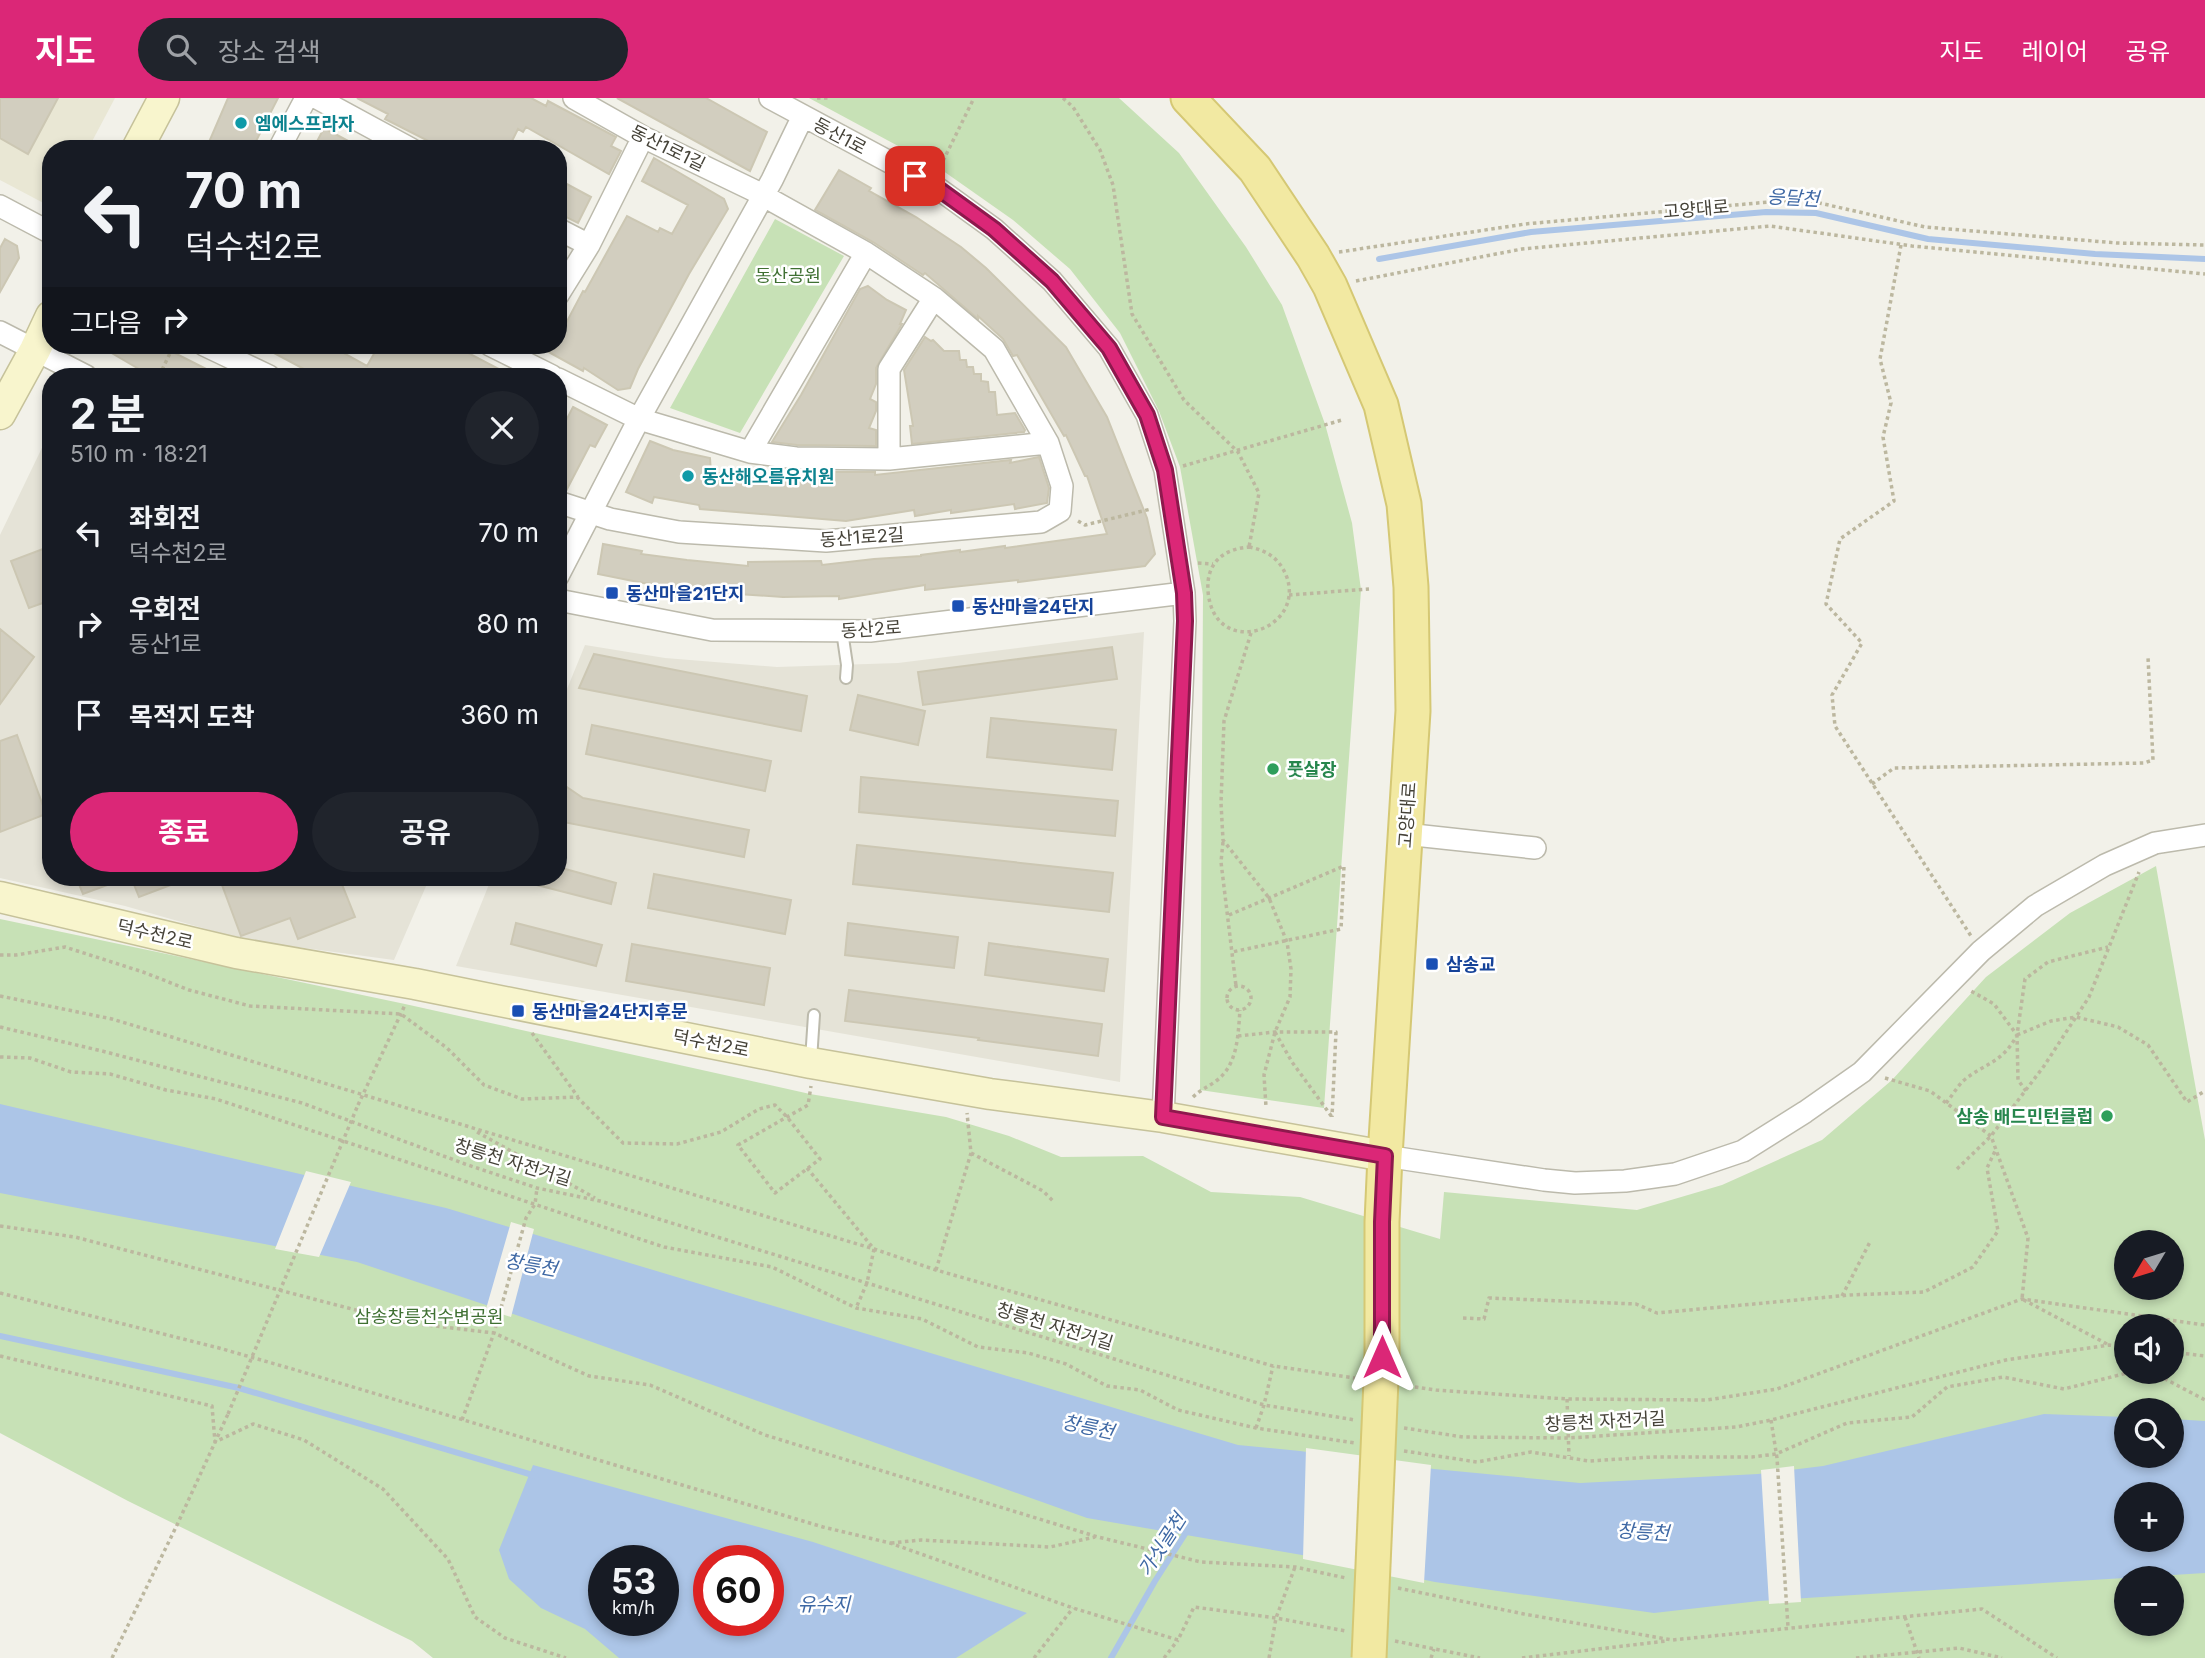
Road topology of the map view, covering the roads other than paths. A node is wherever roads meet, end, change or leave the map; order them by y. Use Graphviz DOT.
graph roads {
  1 [pos="164,98"];
  2 [pos="306,98"];
  3 [pos="317,98"];
  4 [pos="574,98"];
  5 [pos="770,98"];
  6 [pos="1188,98"];
  7 [pos="803,116"];
  8 [pos="643,137"];
  9 [pos="142,140"];
  10 [pos="284,140"];
  11 [pos="394,140"];
  12 [pos="763,195"];
  13 [pos="0,206"];
  14 [pos="42,228"];
  15 [pos="567,234"];
  16 [pos="589,245"];
  17 [pos="866,253"];
  18 [pos="567,280"];
  19 [pos="934,298"];
  20 [pos="0,332"];
  21 [pos="42,335"];
  22 [pos="35,350"];
  23 [pos="42,354"];
  24 [pos="43,354"];
  25 [pos="223,354"];
  26 [pos="526,354"];
  27 [pos="70,368"];
  28 [pos="252,368"];
  29 [pos="543,368"];
  30 [pos="567,383"];
  31 [pos="0,414"];
  32 [pos="639,419"];
  33 [pos="1048,443"];
  34 [pos="750,452"];
  35 [pos="889,460"];
  36 [pos="567,505"];
  37 [pos="592,512"];
  38 [pos="567,559"];
  39 [pos="1184,593"];
  40 [pos="567,602"];
  41 [pos="842,631"];
  42 [pos="846,678"];
  43 [pos="1405,834"];
  44 [pos="2205,835"];
  45 [pos="1535,848"];
  46 [pos="0,897"];
  47 [pos="814,1015"];
  48 [pos="811,1073"];
  49 [pos="1163,1117"];
  50 [pos="1385,1156"];
  51 [pos="1373,1644"];
  1 -- 9 [label="street"];
  2 -- 10 [label="street"];
  3 -- 11 [label="street"];
  4 -- 8 [label="street, 동산1로1길"];
  5 -- 7 [label="street, 동산1로"];
  6 -- 43 [label="main road, 고양대로"];
  7 -- 12 [label="street"];
  7 -- 39 [label="street, 동산1로"];
  8 -- 12 [label="street, 동산1로1길"];
  8 -- 16 [label="street"];
  12 -- 17 [label="street"];
  12 -- 32 [label="street"];
  13 -- 14 [label="street"];
  15 -- 16 [label="street"];
  16 -- 18 [label="street"];
  17 -- 19 [label="street"];
  17 -- 34 [label="street"];
  19 -- 33 [label="street"];
  19 -- 35 [label="street"];
  20 -- 22 [label="street"];
  21 -- 22 [label="street"];
  22 -- 23 [label="street"];
  22 -- 31 [label="street"];
  24 -- 27 [label="street"];
  25 -- 28 [label="street"];
  26 -- 29 [label="street"];
  30 -- 32 [label="street"];
  32 -- 34 [label="street"];
  32 -- 37 [label="street"];
  33 -- 35 [label="street"];
  33 -- 37 [label="street, 동산1로2길"];
  34 -- 35 [label="street"];
  36 -- 37 [label="street"];
  37 -- 38 [label="street"];
  39 -- 41 [label="street, 동산2로"];
  39 -- 49 [label="street, 동산1로"];
  40 -- 41 [label="street, 동산2로"];
  41 -- 42 [label="lane"];
  43 -- 45 [label="street"];
  43 -- 50 [label="main road, 고양대로"];
  44 -- 50 [label="street"];
  46 -- 48 [label="street, 덕수천2로"];
  47 -- 48 [label="lane"];
  48 -- 49 [label="street, 덕수천2로"];
  49 -- 50 [label="street, 덕수천2로"];
  50 -- 51 [label="main road, 고양대로, bridge"];
}
